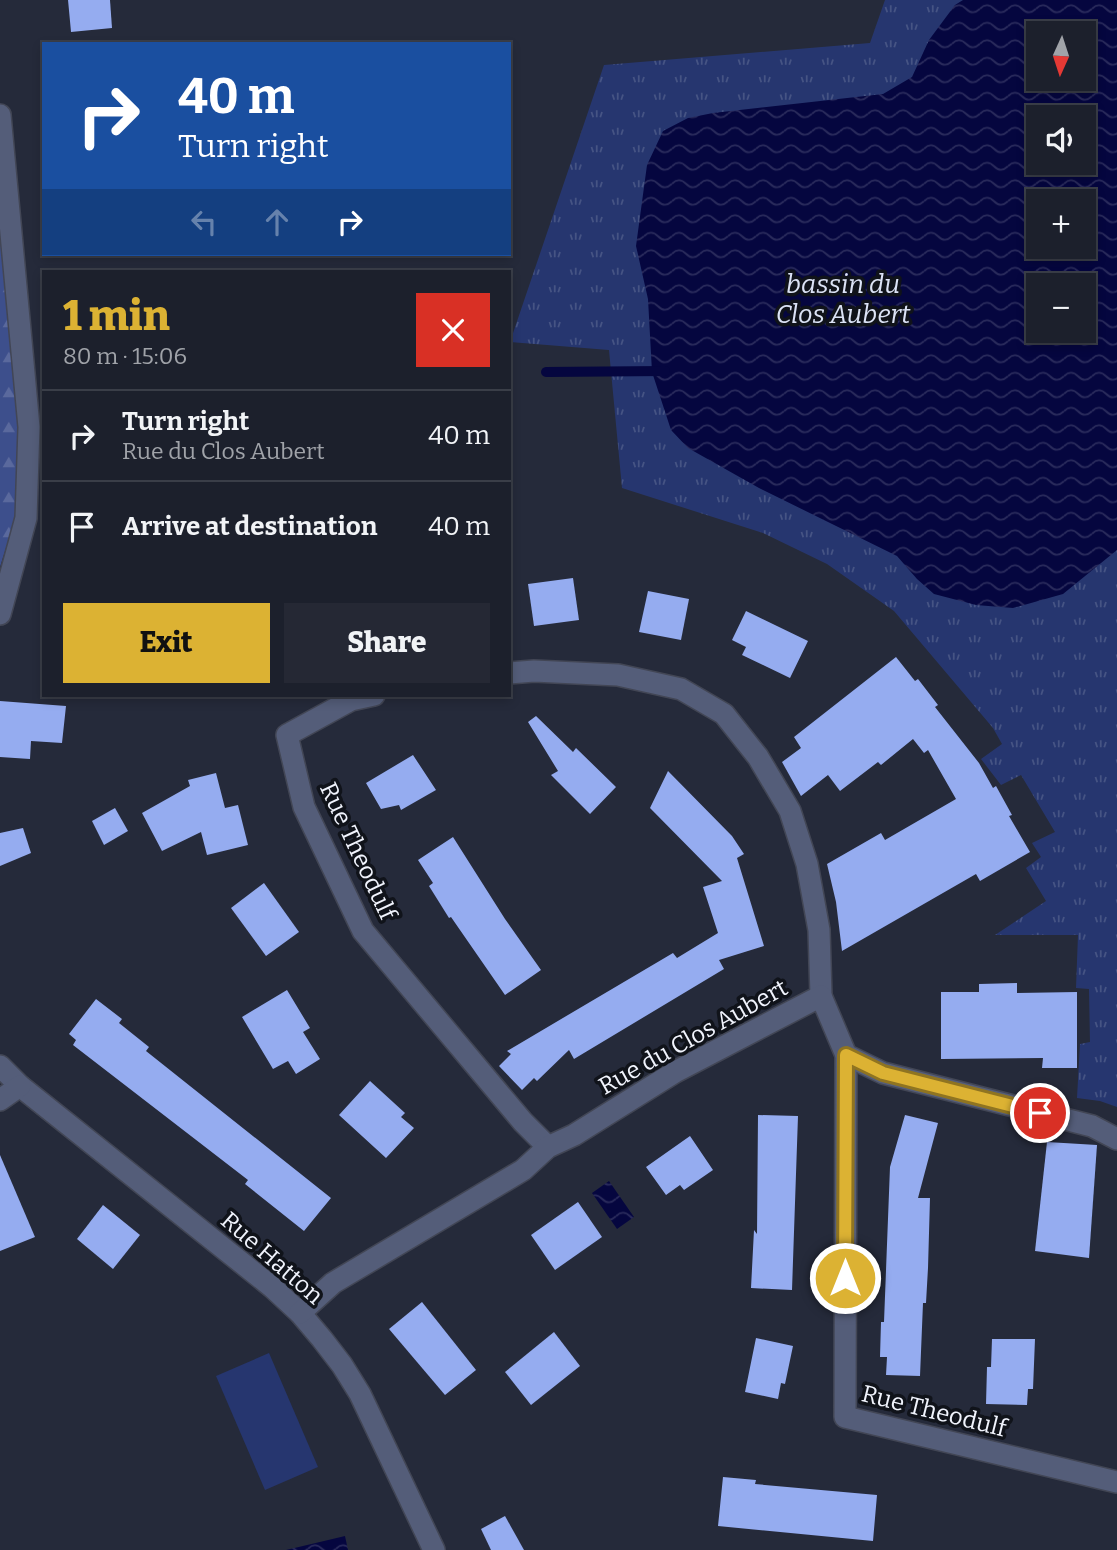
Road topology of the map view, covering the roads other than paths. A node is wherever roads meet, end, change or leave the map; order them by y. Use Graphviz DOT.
graph roads {
  1 [pos="0,115"];
  2 [pos="0,614"];
  3 [pos="511,673"];
  4 [pos="365,697"];
  5 [pos="820,989"];
  6 [pos="846,1055"];
  7 [pos="0,1066"];
  8 [pos="20,1086"];
  9 [pos="0,1100"];
  10 [pos="1117,1139"];
  11 [pos="548,1147"];
  12 [pos="299,1313"];
  13 [pos="1117,1482"];
  14 [pos="434,1550"];
  1 -- 2 [label="street"];
  3 -- 5 [label="street"];
  4 -- 11 [label="street, Rue Theodulf"];
  5 -- 6 [label="street, Rue du Clos Aubert"];
  5 -- 11 [label="street, Rue du Clos Aubert"];
  6 -- 10 [label="street"];
  6 -- 13 [label="street, Rue Theodulf"];
  7 -- 8 [label="street, Rue Hatton"];
  8 -- 9 [label="street"];
  8 -- 12 [label="street, Rue Hatton"];
  11 -- 12 [label="street, Rue du Clos Aubert"];
  12 -- 14 [label="street, Rue Hatton"];
}
